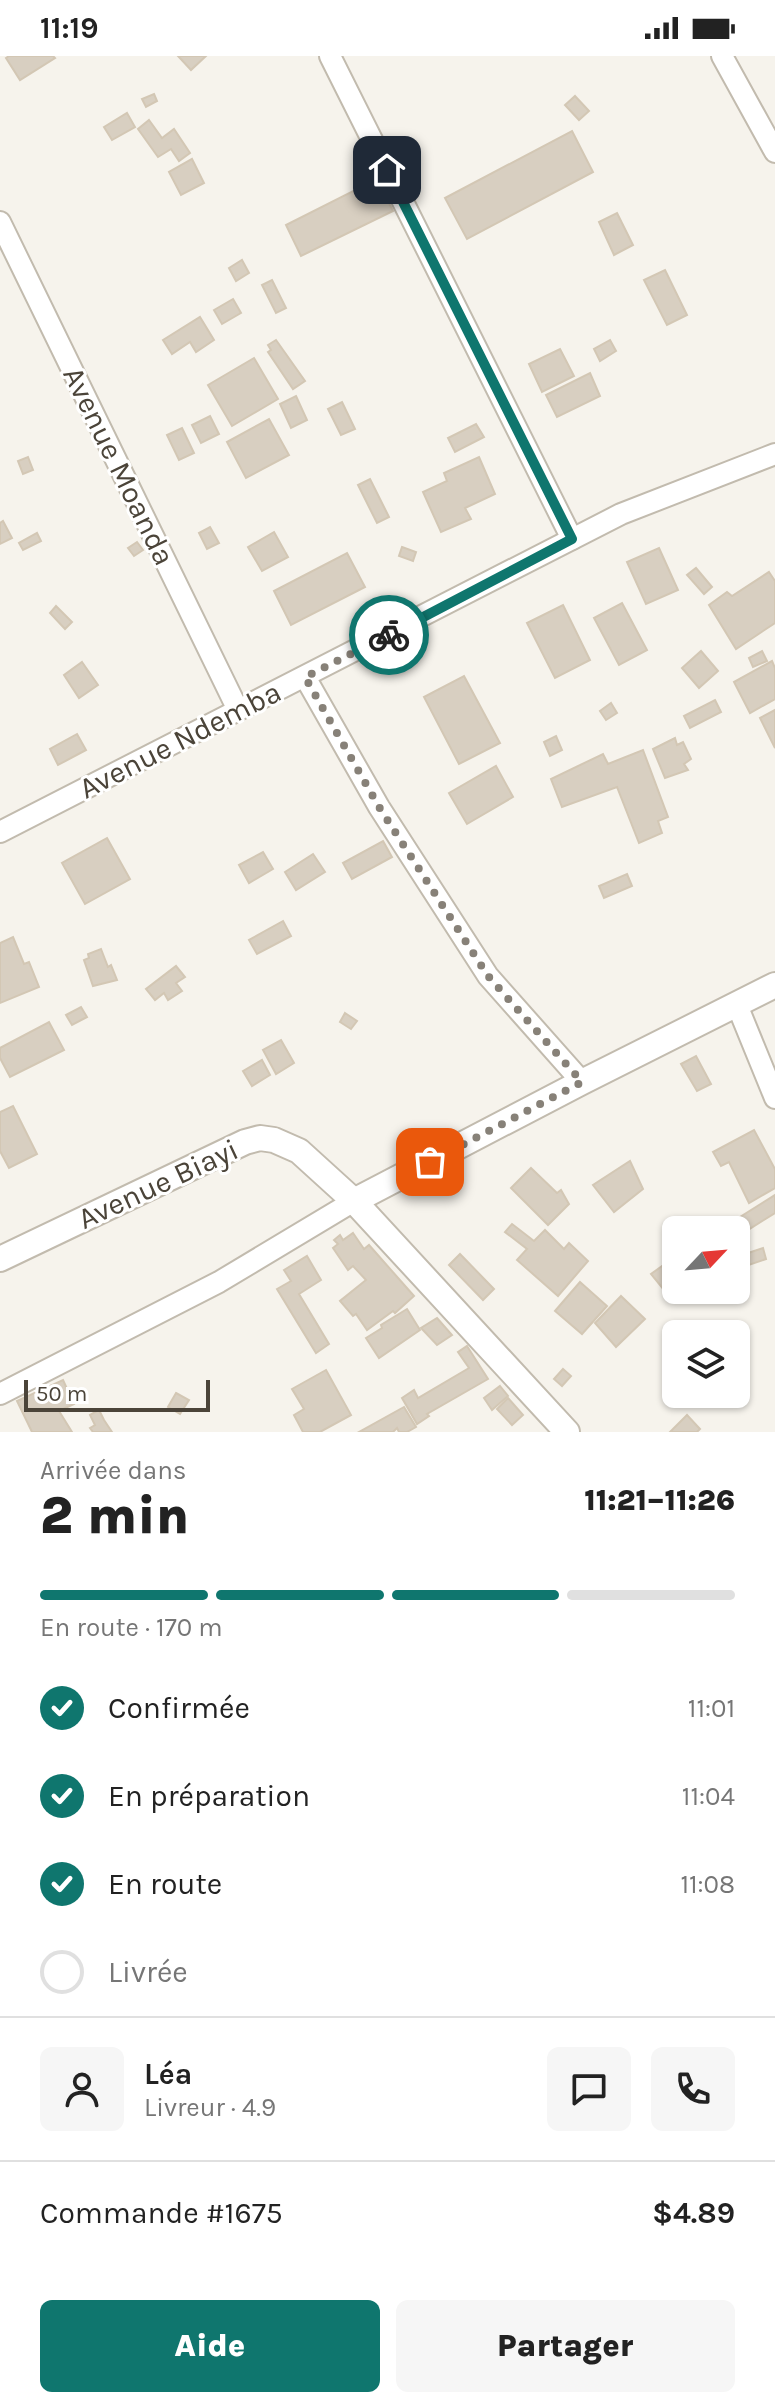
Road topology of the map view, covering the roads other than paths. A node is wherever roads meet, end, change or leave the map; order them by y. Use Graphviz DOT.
graph roads {
  1 [pos="330,56"];
  2 [pos="722,56"];
  3 [pos="775,152"];
  4 [pos="0,222"];
  5 [pos="775,454"];
  6 [pos="572,539"];
  7 [pos="305,677"];
  8 [pos="238,710"];
  9 [pos="0,832"];
  10 [pos="775,985"];
  11 [pos="737,1005"];
  12 [pos="582,1082"];
  13 [pos="775,1098"];
  14 [pos="354,1201"];
  15 [pos="0,1259"];
  16 [pos="0,1394"];
  17 [pos="567,1432"];
  1 -- 6 [label="street"];
  2 -- 3 [label="street"];
  4 -- 8 [label="street, Avenue Moanda"];
  5 -- 6 [label="street, Avenue Ndemba"];
  6 -- 7 [label="street, Avenue Ndemba"];
  7 -- 8 [label="street, Avenue Ndemba"];
  7 -- 12 [label="street"];
  8 -- 9 [label="street, Avenue Ndemba"];
  10 -- 11 [label="street"];
  11 -- 12 [label="street"];
  11 -- 13 [label="street"];
  12 -- 14 [label="street"];
  14 -- 15 [label="street, Avenue Biayi"];
  14 -- 16 [label="street"];
  14 -- 17 [label="street, Avenue Biayi"];
}
